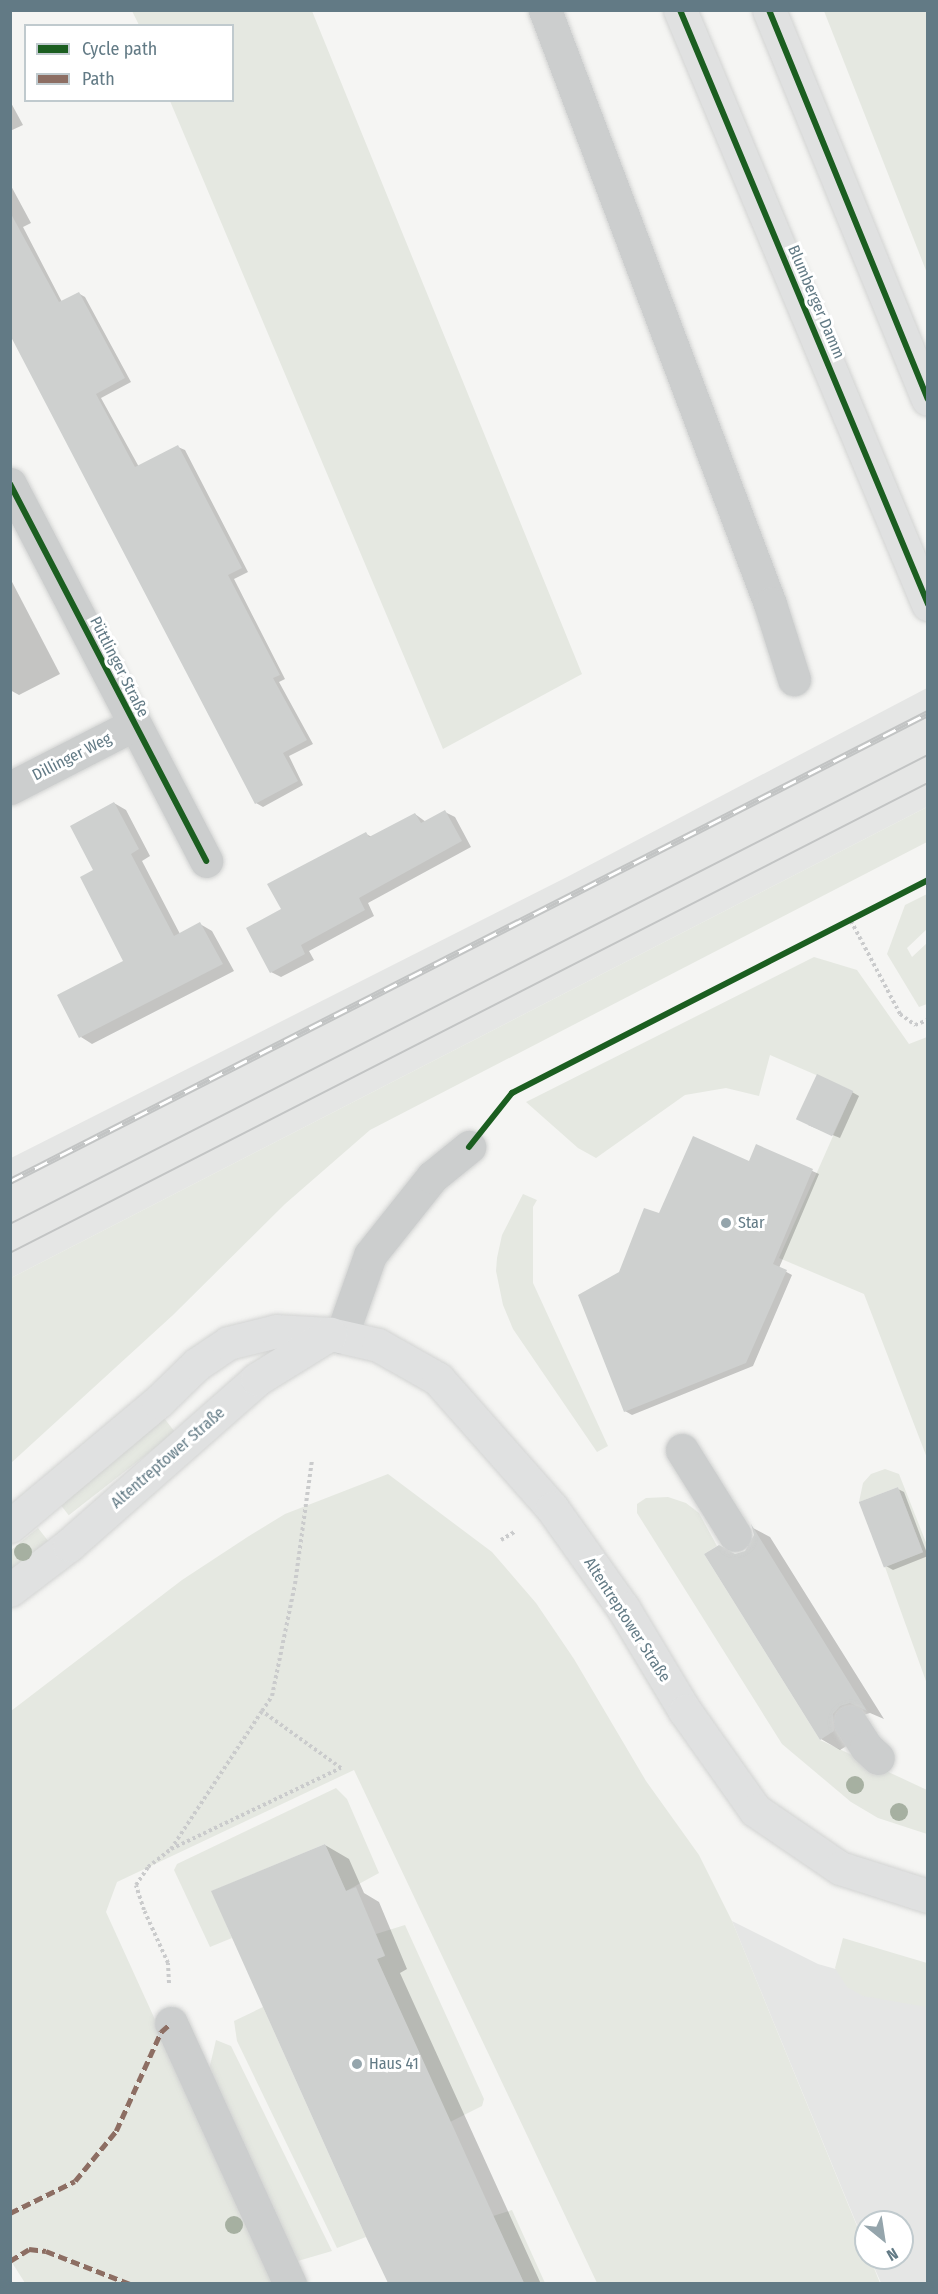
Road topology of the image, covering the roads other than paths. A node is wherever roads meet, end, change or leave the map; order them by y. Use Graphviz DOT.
graph roads {
  1 [pos="545,10"];
  2 [pos="680,10"];
  3 [pos="769,10"];
  4 [pos="927,399"];
  5 [pos="10,484"];
  6 [pos="927,604"];
  7 [pos="794,678"];
  8 [pos="133,725"];
  9 [pos="10,788"];
  10 [pos="206,861"];
  11 [pos="469,1147"];
  12 [pos="335,1336"];
  13 [pos="682,1450"];
  14 [pos="10,1526"];
  15 [pos="735,1534"];
  16 [pos="10,1590"];
  17 [pos="850,1722"];
  18 [pos="878,1758"];
  19 [pos="927,1896"];
  20 [pos="171,2023"];
  21 [pos="290,2283"];
  1 -- 7 [label="street"];
  2 -- 6 [label="main road, Blumberger Damm"];
  3 -- 4 [label="main road"];
  5 -- 8 [label="street, Püttlinger Straße"];
  8 -- 9 [label="street, Dillinger Weg"];
  8 -- 10 [label="street, Püttlinger Straße"];
  11 -- 12 [label="street"];
  12 -- 14 [label="main road, Altentreptower Straße"];
  12 -- 16 [label="main road, Altentreptower Straße"];
  12 -- 19 [label="main road, Altentreptower Straße"];
  13 -- 15 [label="street"];
  17 -- 18 [label="street"];
  20 -- 21 [label="street"];
}
